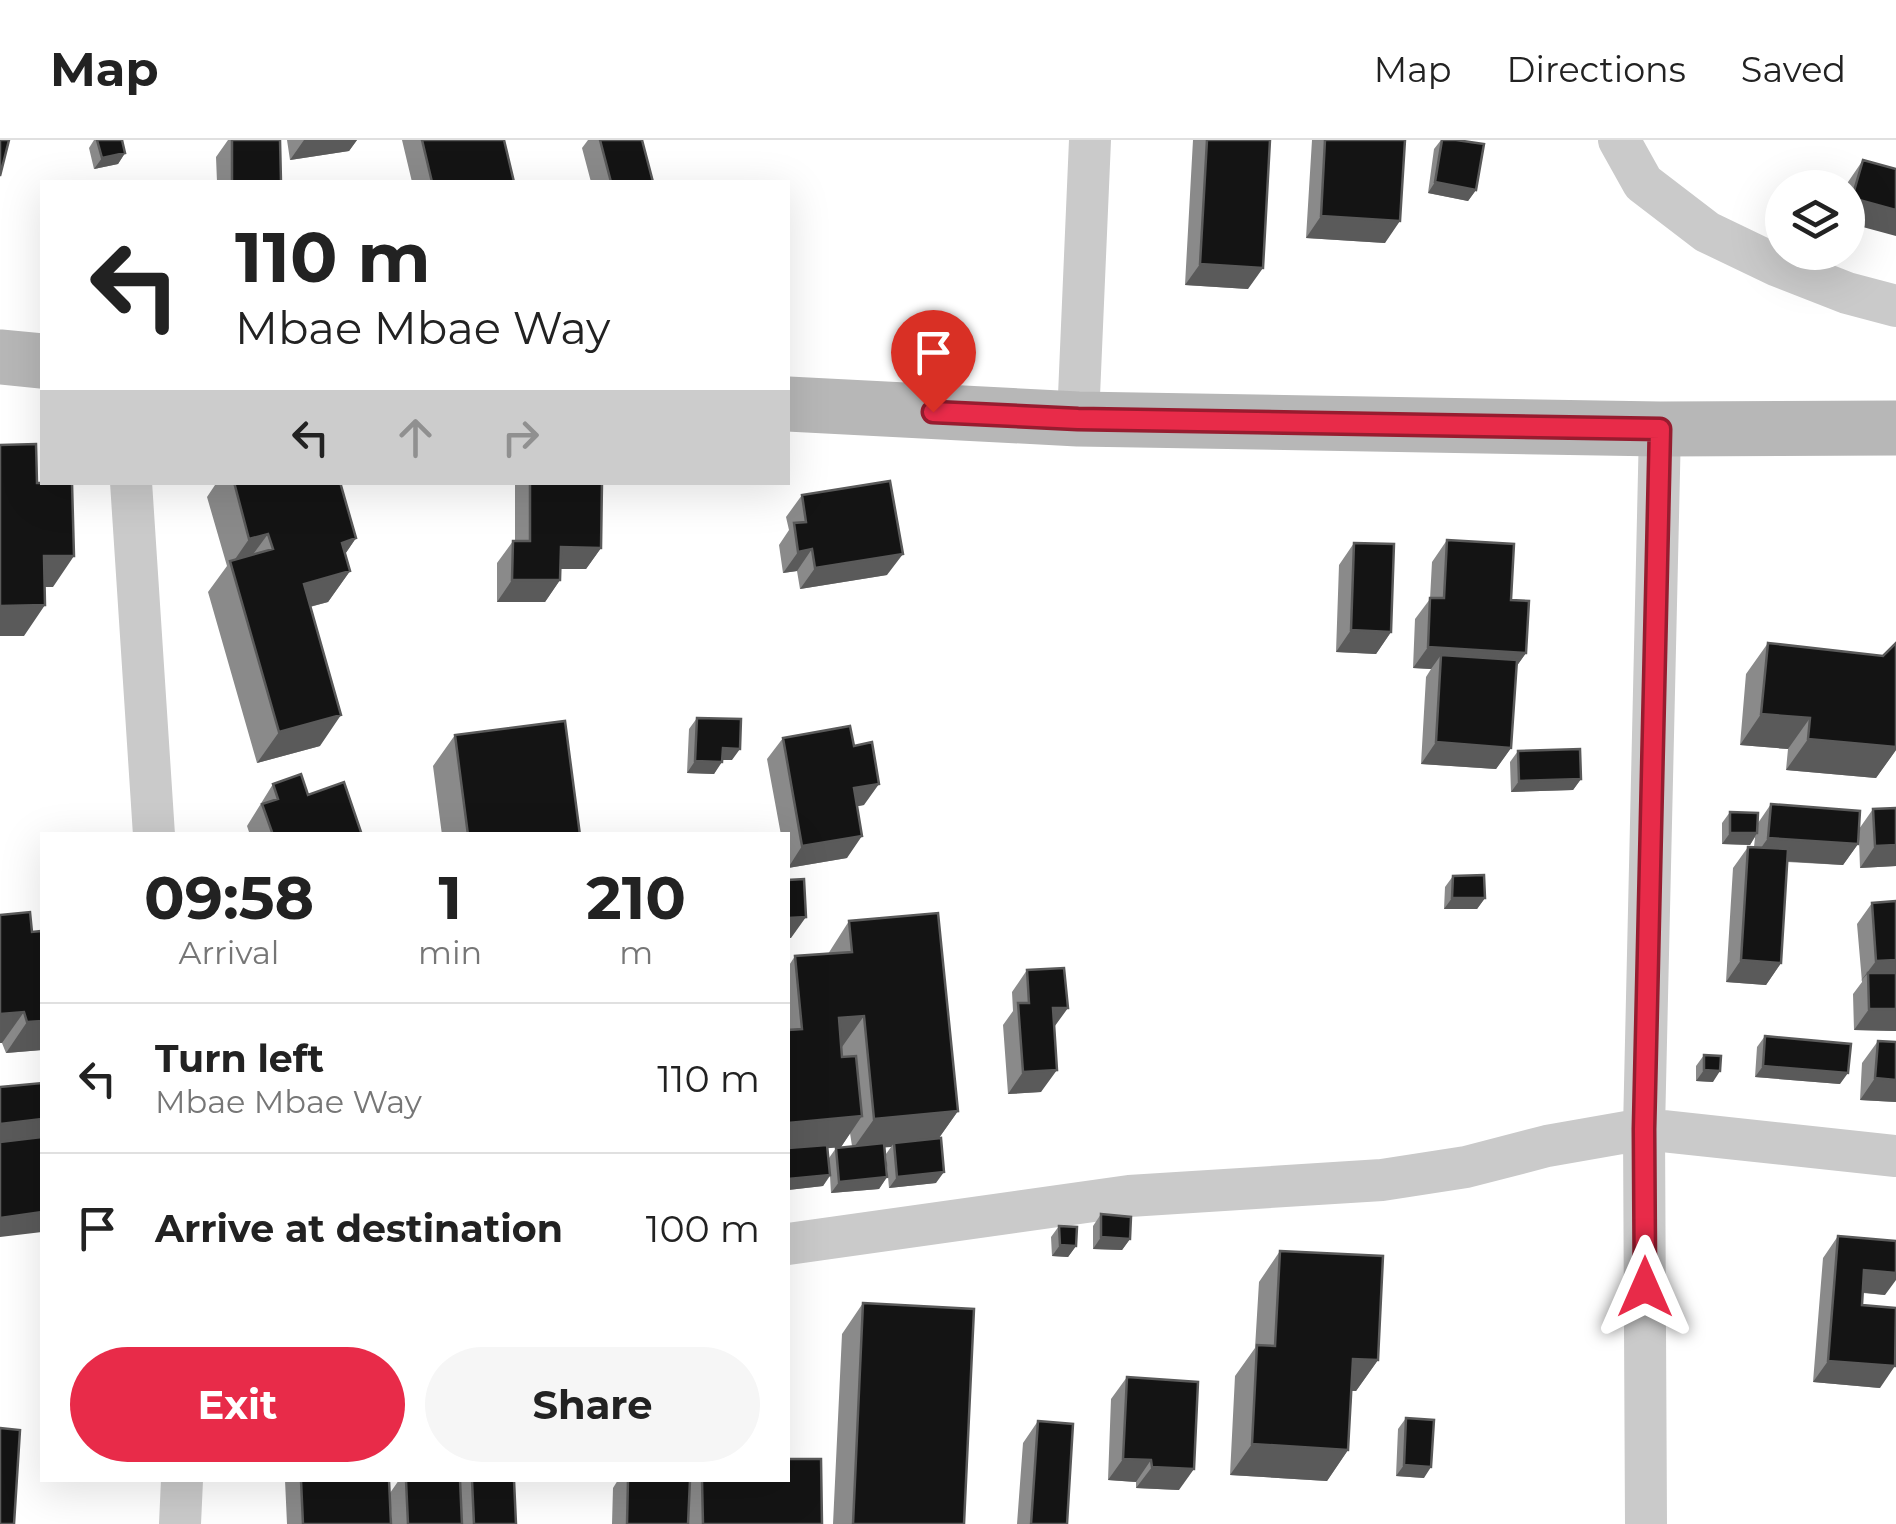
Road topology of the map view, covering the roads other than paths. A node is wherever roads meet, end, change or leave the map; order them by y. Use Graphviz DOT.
graph roads {
  1 [pos="1090,140"];
  2 [pos="1619,140"];
  3 [pos="1896,306"];
  4 [pos="0,356"];
  5 [pos="40,361"];
  6 [pos="790,404"];
  7 [pos="1078,419"];
  8 [pos="1896,428"];
  9 [pos="1660,429"];
  10 [pos="131,485"];
  11 [pos="154,832"];
  12 [pos="1644,1129"];
  13 [pos="1896,1156"];
  14 [pos="790,1244"];
  15 [pos="182,1482"];
  16 [pos="180,1524"];
  17 [pos="1646,1524"];
  1 -- 7 [label="street"];
  2 -- 3 [label="street"];
  4 -- 5 [label="street"];
  6 -- 7 [label="street"];
  7 -- 9 [label="street"];
  8 -- 9 [label="street"];
  9 -- 12 [label="street"];
  10 -- 11 [label="street"];
  12 -- 13 [label="street"];
  12 -- 14 [label="street"];
  12 -- 17 [label="street"];
  15 -- 16 [label="street"];
}
